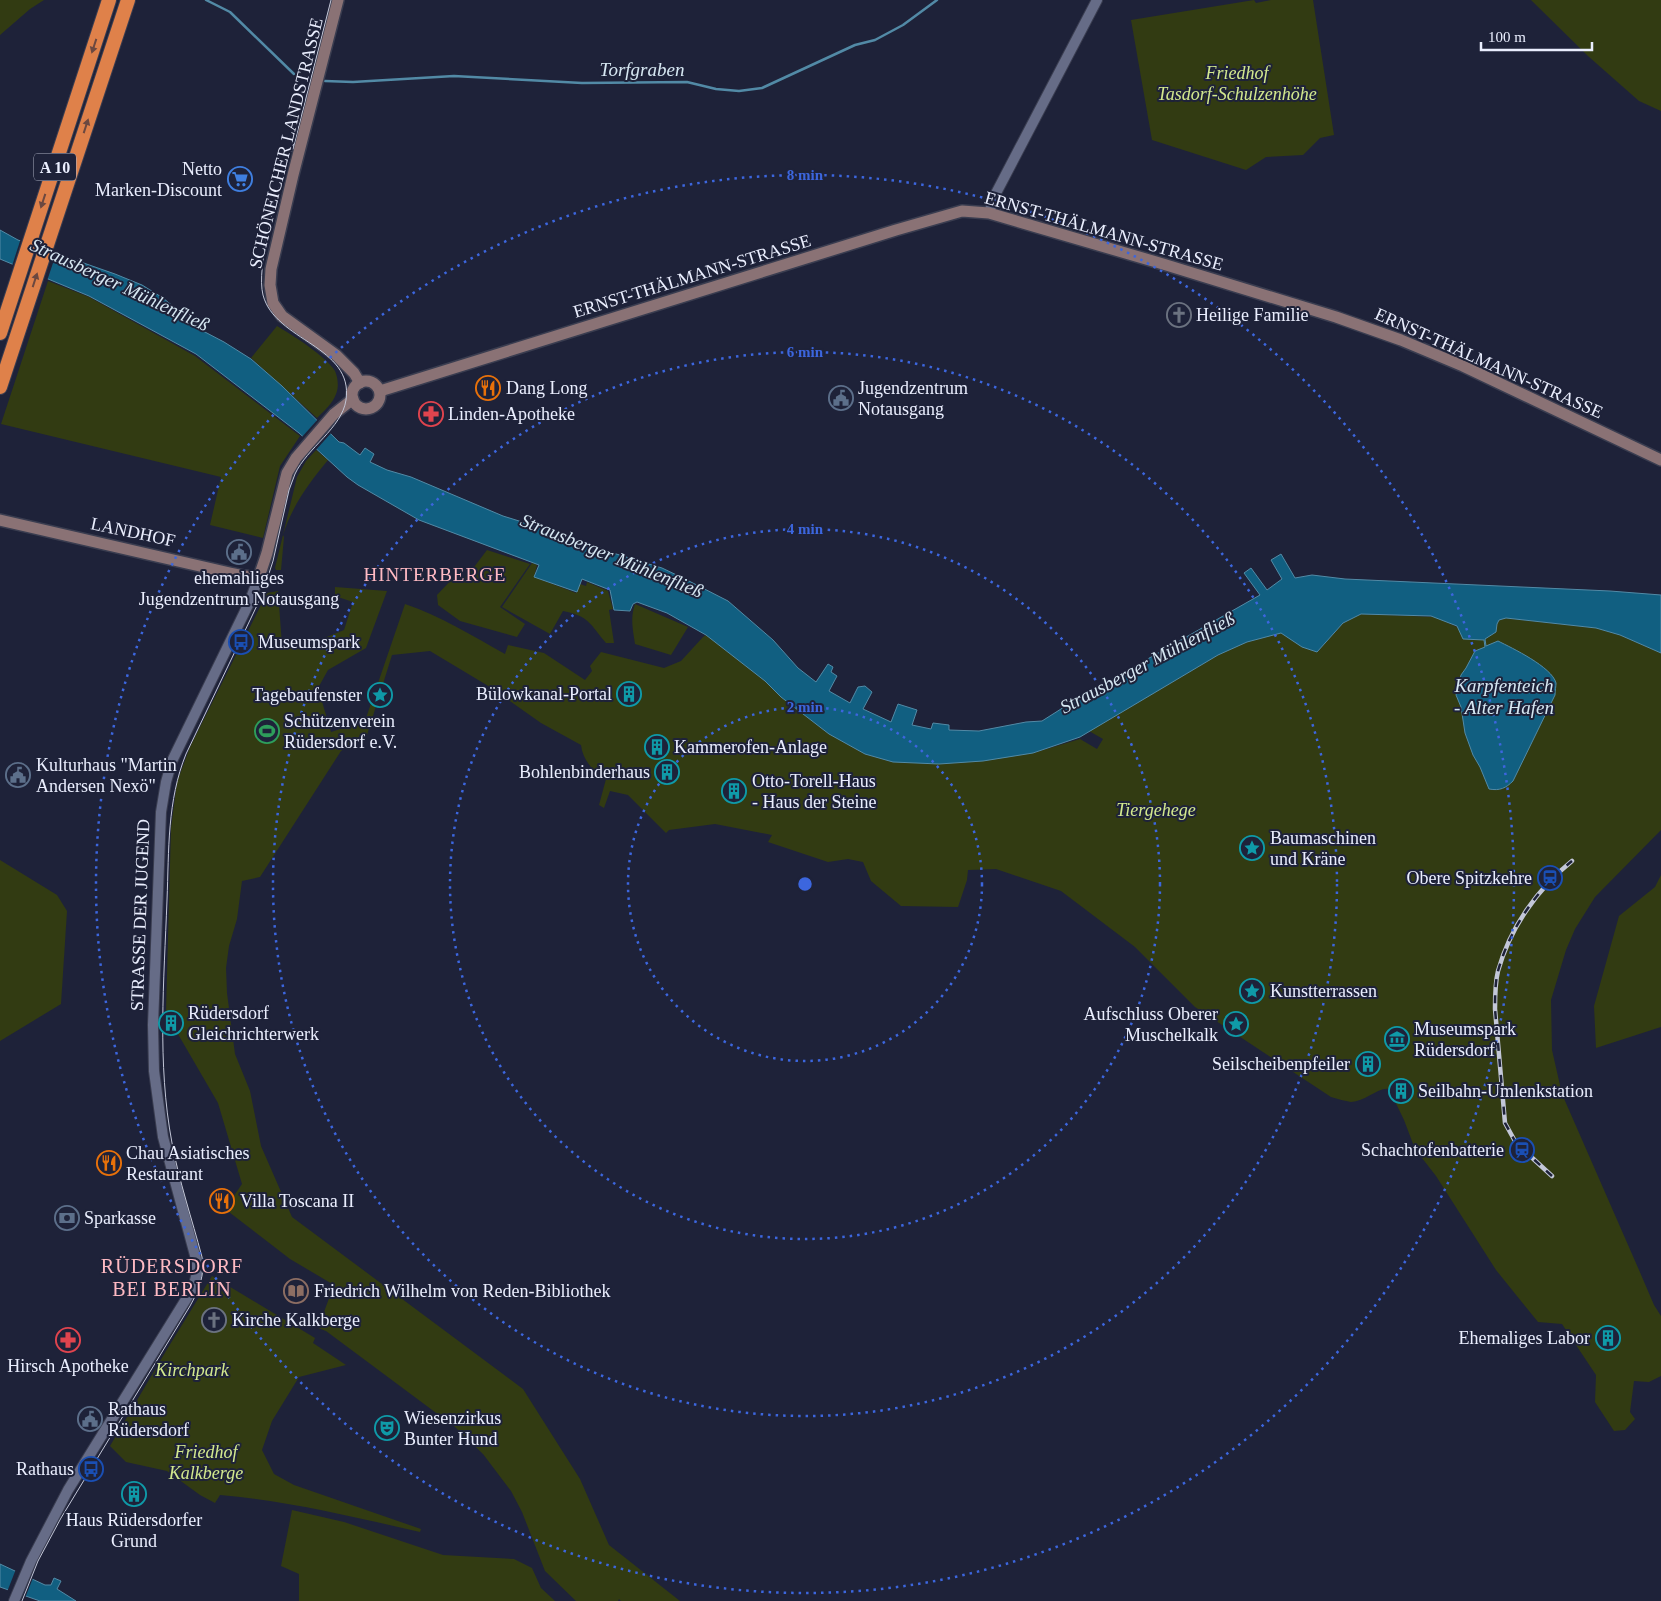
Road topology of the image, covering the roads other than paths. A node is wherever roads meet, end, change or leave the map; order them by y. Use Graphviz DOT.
graph roads {
  1 [pos="109,0"];
  2 [pos="128,0"];
  3 [pos="338,0"];
  4 [pos="1097,0"];
  5 [pos="989,213"];
  6 [pos="0,333"];
  7 [pos="360,383"];
  8 [pos="0,387"];
  9 [pos="380,391"];
  10 [pos="353,399"];
  11 [pos="1661,460"];
  12 [pos="0,520"];
  13 [pos="260,577"];
  14 [pos="14,1601"];
  1 -- 6 [label="highway, A 10, one-way"];
  8 -- 2 [label="highway, A 10, one-way"];
  3 -- 7 [label="main road, SCHÖNEICHER LANDSTRASSE"];
  4 -- 5 [label="street"];
  5 -- 9 [label="main road, ERNST-THÄLMANN-STRASSE"];
  5 -- 11 [label="main road, ERNST-THÄLMANN-STRASSE"];
  7 -- 9 [label="main road"];
  7 -- 10 [label="main road"];
  9 -- 10 [label="main road"];
  10 -- 13 [label="main road, STRASSE DER JUGEND"];
  12 -- 13 [label="main road, LANDHOF"];
  13 -- 14 [label="street, STRASSE DER JUGEND"];
}
